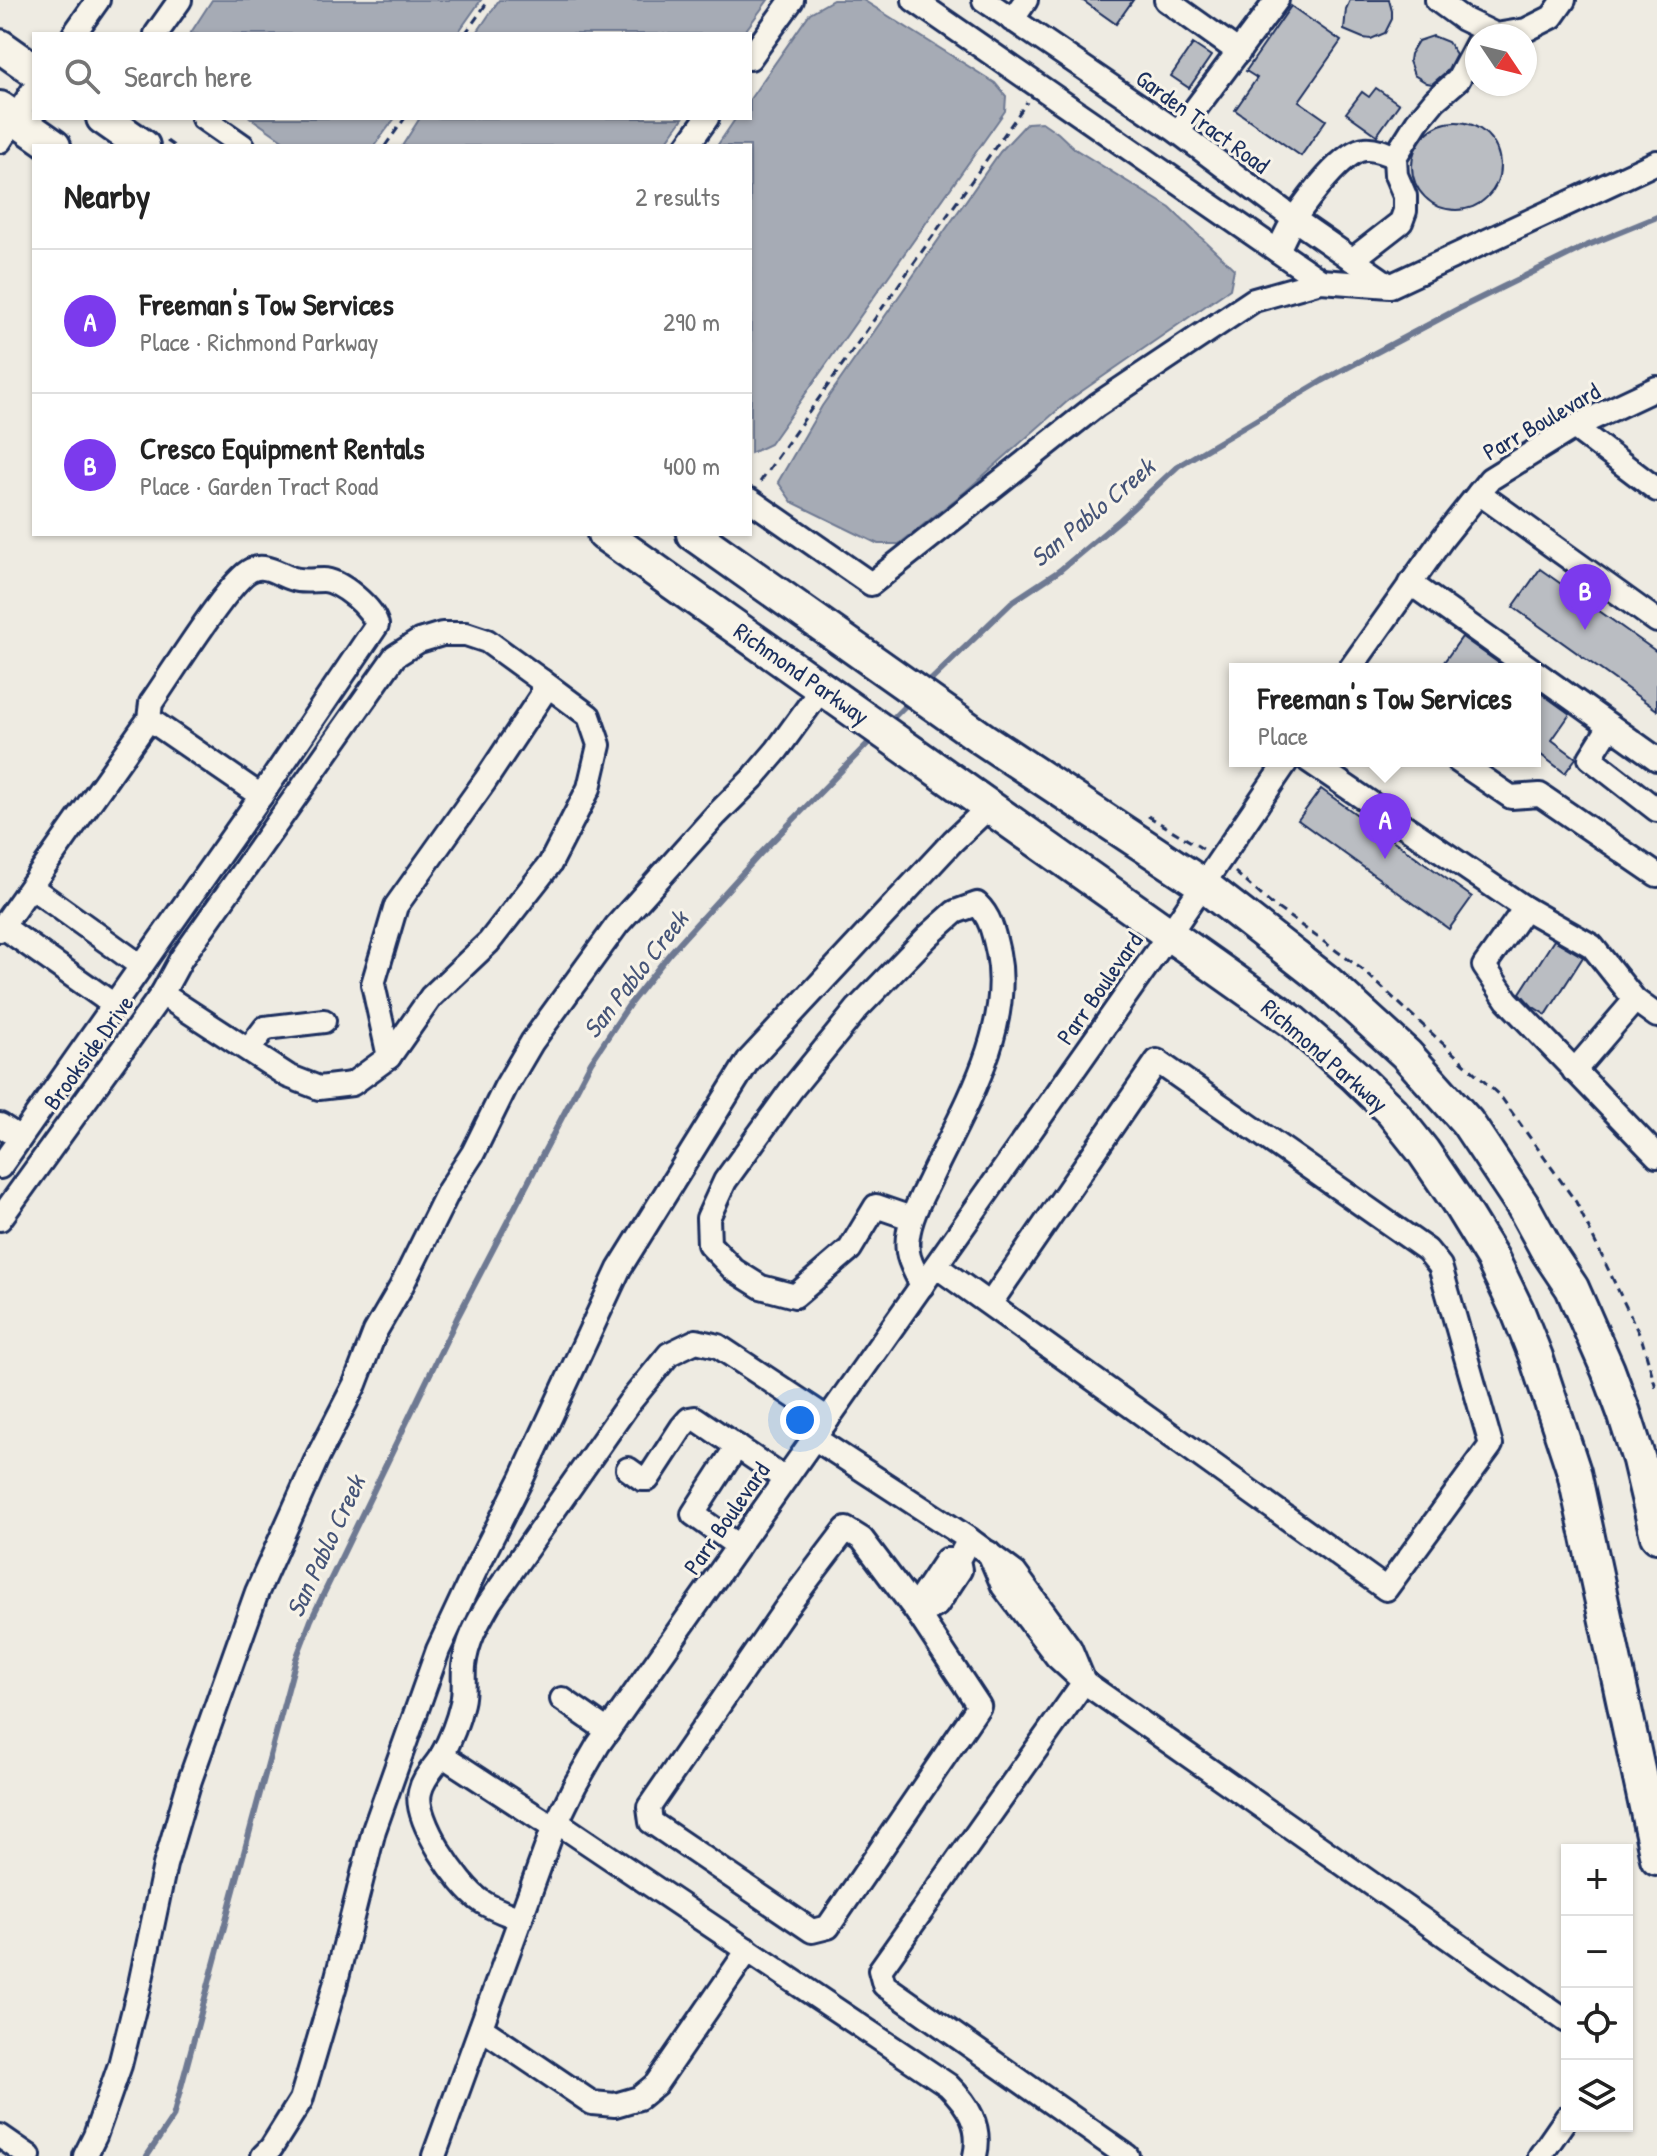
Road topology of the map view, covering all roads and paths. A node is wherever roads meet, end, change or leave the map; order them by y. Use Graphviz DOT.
graph roads {
  1 [pos="98,0"];
  2 [pos="180,0"];
  3 [pos="489,0"];
  4 [pos="792,0"];
  5 [pos="914,0"];
  6 [pos="984,0"];
  7 [pos="1026,0"];
  8 [pos="1166,0"];
  9 [pos="1277,0"];
  10 [pos="1437,0"];
  11 [pos="1564,0"];
  12 [pos="1012,20"];
  13 [pos="1468,24"];
  14 [pos="1537,24"];
  15 [pos="75,32"];
  16 [pos="157,32"];
  17 [pos="466,32"];
  18 [pos="0,46"];
  19 [pos="1239,52"];
  20 [pos="752,55"];
  21 [pos="1465,67"];
  22 [pos="32,69"];
  23 [pos="1038,86"];
  24 [pos="32,91"];
  25 [pos="106,120"];
  26 [pos="206,120"];
  27 [pos="404,120"];
  28 [pos="706,120"];
  29 [pos="5,122"];
  30 [pos="1178,132"];
  31 [pos="50,144"];
  32 [pos="140,144"];
  33 [pos="240,144"];
  34 [pos="386,144"];
  35 [pos="688,144"];
  36 [pos="1395,157"];
  37 [pos="1657,162"];
  38 [pos="1294,219"];
  39 [pos="1278,251"];
  40 [pos="1352,260"];
  41 [pos="1321,281"];
  42 [pos="1390,286"];
  43 [pos="1657,388"];
  44 [pos="1574,427"];
  45 [pos="1657,490"];
  46 [pos="754,492"];
  47 [pos="1479,493"];
  48 [pos="607,536"];
  49 [pos="696,536"];
  50 [pos="1410,583"];
  51 [pos="1657,621"];
  52 [pos="1354,663"];
  53 [pos="1522,663"];
  54 [pos="1541,677"];
  55 [pos="542,681"];
  56 [pos="822,688"];
  57 [pos="149,719"];
  58 [pos="1610,726"];
  59 [pos="1657,759"];
  60 [pos="1283,767"];
  61 [pos="1318,767"];
  62 [pos="1467,767"];
  63 [pos="261,796"];
  64 [pos="990,806"];
  65 [pos="1657,810"];
  66 [pos="1657,875"];
  67 [pos="1202,884"];
  68 [pos="31,887"];
  69 [pos="1525,908"];
  70 [pos="1,928"];
  71 [pos="1170,933"];
  72 [pos="141,966"];
  73 [pos="162,994"];
  74 [pos="1635,1000"];
  75 [pos="114,1005"];
  76 [pos="1657,1016"];
  77 [pos="324,1021"];
  78 [pos="249,1049"];
  79 [pos="389,1057"];
  80 [pos="1574,1071"];
  81 [pos="0,1125"];
  82 [pos="20,1138"];
  83 [pos="1657,1156"];
  84 [pos="0,1167"];
  85 [pos="3,1209"];
  86 [pos="911,1218"];
  87 [pos="936,1266"];
  88 [pos="922,1286"];
  89 [pos="990,1304"];
  90 [pos="828,1419"];
  91 [pos="814,1438"];
  92 [pos="737,1446"];
  93 [pos="628,1469"];
  94 [pos="785,1479"];
  95 [pos="1657,1536"];
  96 [pos="969,1539"];
  97 [pos="738,1546"];
  98 [pos="919,1615"];
  99 [pos="1084,1682"];
  100 [pos="562,1699"];
  101 [pos="608,1731"];
  102 [pos="442,1755"];
  103 [pos="556,1825"];
  104 [pos="1657,1858"];
  105 [pos="521,1919"];
  106 [pos="748,1950"];
  107 [pos="1561,2017"];
  108 [pos="481,2028"];
  109 [pos="1561,2126"];
  110 [pos="0,2136"];
  111 [pos="29,2156"];
  112 [pos="85,2156"];
  113 [pos="263,2156"];
  114 [pos="434,2156"];
  115 [pos="975,2156"];
  116 [pos="1127,2156"];
  117 [pos="1540,2156"];
  1 -- 15 [label="street"];
  2 -- 16 [label="street"];
  3 -- 17 [label="path"];
  4 -- 20 [label="street"];
  5 -- 23 [label="street"];
  6 -- 12 [label="street, Garden Tract Road"];
  7 -- 12 [label="street"];
  8 -- 19 [label="street"];
  9 -- 19 [label="street"];
  10 -- 13 [label="street"];
  11 -- 14 [label="street"];
  12 -- 30 [label="street, Garden Tract Road"];
  18 -- 22 [label="highway"];
  19 -- 30 [label="street"];
  21 -- 36 [label="street"];
  23 -- 39 [label="street"];
  23 -- 46 [label="path"];
  24 -- 29 [label="street"];
  25 -- 32 [label="highway"];
  26 -- 33 [label="street"];
  27 -- 34 [label="path"];
  28 -- 35 [label="street"];
  29 -- 31 [label="highway"];
  30 -- 38 [label="street, Garden Tract Road"];
  36 -- 38 [label="street"];
  36 -- 40 [label="street"];
  37 -- 42 [label="street"];
  38 -- 39 [label="street"];
  38 -- 40 [label="street, Garden Tract Road"];
  39 -- 41 [label="street"];
  40 -- 42 [label="street, Garden Tract Road"];
  41 -- 42 [label="street"];
  41 -- 46 [label="street"];
  43 -- 44 [label="street, Parr Boulevard"];
  44 -- 45 [label="street"];
  44 -- 47 [label="street, Parr Boulevard"];
  47 -- 50 [label="street, Parr Boulevard"];
  47 -- 51 [label="street"];
  48 -- 56 [label="highway, Richmond Parkway"];
  49 -- 67 [label="highway"];
  50 -- 52 [label="street, Parr Boulevard"];
  50 -- 53 [label="street"];
  54 -- 58 [label="street"];
  55 -- 73 [label="street, Brookside Drive"];
  55 -- 79 [label="street"];
  55 -- 79 [label="street, Brookside Drive"];
  56 -- 64 [label="highway, Richmond Parkway"];
  56 -- 112 [label="street"];
  57 -- 63 [label="street"];
  57 -- 63 [label="street"];
  57 -- 68 [label="street"];
  58 -- 59 [label="street"];
  58 -- 65 [label="street"];
  60 -- 67 [label="street, Parr Boulevard"];
  61 -- 69 [label="street"];
  62 -- 66 [label="street"];
  63 -- 72 [label="street"];
  64 -- 71 [label="highway, Richmond Parkway"];
  64 -- 113 [label="street"];
  67 -- 71 [label="street, Parr Boulevard"];
  67 -- 95 [label="highway"];
  68 -- 70 [label="street"];
  68 -- 72 [label="street"];
  69 -- 74 [label="street"];
  69 -- 80 [label="street"];
  70 -- 75 [label="street"];
  71 -- 87 [label="street, Parr Boulevard"];
  71 -- 104 [label="highway, Richmond Parkway"];
  72 -- 75 [label="street"];
  73 -- 78 [label="street, Brookside Drive"];
  73 -- 85 [label="street, Brookside Drive"];
  74 -- 76 [label="street"];
  74 -- 80 [label="street"];
  75 -- 82 [label="street"];
  77 -- 78 [label="street"];
  78 -- 79 [label="street, Brookside Drive"];
  80 -- 83 [label="street"];
  81 -- 82 [label="street"];
  82 -- 84 [label="street"];
  86 -- 86 [label="street"];
  86 -- 88 [label="street"];
  87 -- 88 [label="street, Parr Boulevard"];
  87 -- 89 [label="street"];
  88 -- 90 [label="street, Parr Boulevard"];
  89 -- 89 [label="street"];
  90 -- 91 [label="street, Parr Boulevard"];
  90 -- 102 [label="street"];
  91 -- 94 [label="street, Parr Boulevard"];
  91 -- 96 [label="street"];
  92 -- 93 [label="street"];
  92 -- 94 [label="street"];
  92 -- 97 [label="street"];
  94 -- 97 [label="street, Parr Boulevard"];
  96 -- 98 [label="street"];
  96 -- 99 [label="street"];
  97 -- 101 [label="street, Parr Boulevard"];
  98 -- 98 [label="street"];
  99 -- 107 [label="street"];
  99 -- 116 [label="street"];
  100 -- 101 [label="street"];
  101 -- 103 [label="street, Parr Boulevard"];
  102 -- 103 [label="street"];
  102 -- 105 [label="street"];
  103 -- 105 [label="street, Parr Boulevard"];
  103 -- 106 [label="street"];
  105 -- 108 [label="street, Parr Boulevard"];
  106 -- 108 [label="street"];
  106 -- 115 [label="street"];
  108 -- 114 [label="street, Parr Boulevard"];
  109 -- 117 [label="street"];
  110 -- 111 [label="street"];
}
